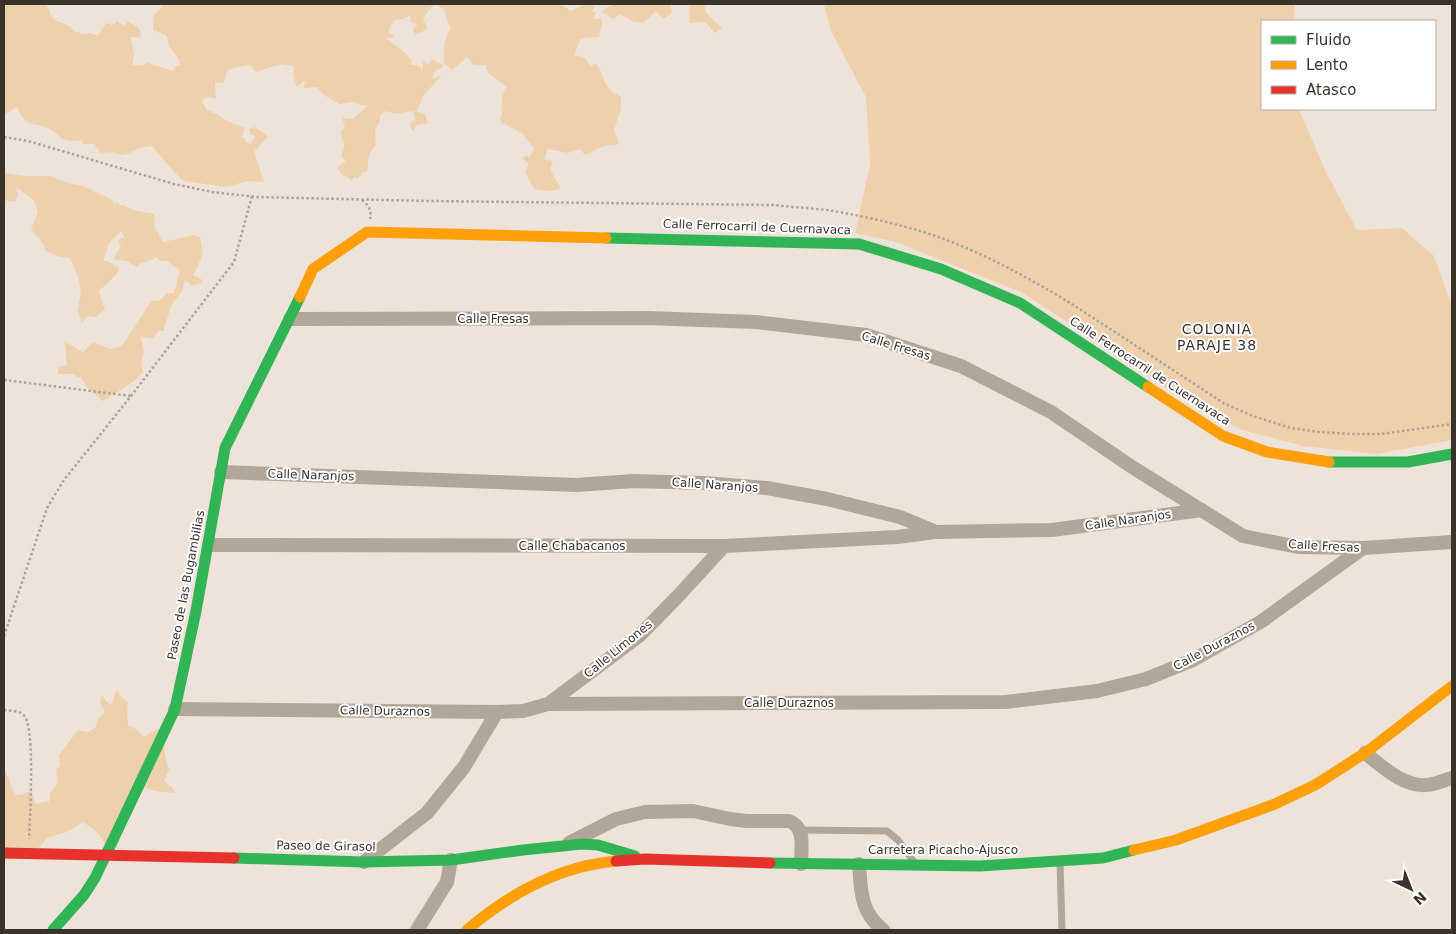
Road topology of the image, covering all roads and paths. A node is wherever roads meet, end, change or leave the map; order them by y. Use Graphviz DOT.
graph roads {
  1 [pos="252,196"];
  2 [pos="361,199"];
  3 [pos="367,232"];
  4 [pos="290,319"];
  5 [pos="4,380"];
  6 [pos="131,396"];
  7 [pos="1452,454"];
  8 [pos="221,472"];
  9 [pos="1202,510"];
  10 [pos="936,532"];
  11 [pos="1452,542"];
  12 [pos="209,545"];
  13 [pos="724,546"];
  14 [pos="1363,548"];
  15 [pos="4,636"];
  16 [pos="1452,686"];
  17 [pos="548,704"];
  18 [pos="4,710"];
  19 [pos="176,710"];
  20 [pos="498,712"];
  21 [pos="1365,753"];
  22 [pos="1452,778"];
  23 [pos="801,830"];
  24 [pos="565,845"];
  25 [pos="4,853"];
  26 [pos="28,854"];
  27 [pos="106,856"];
  28 [pos="644,859"];
  29 [pos="451,860"];
  30 [pos="364,862"];
  31 [pos="1060,862"];
  32 [pos="801,864"];
  33 [pos="858,864"];
  34 [pos="916,865"];
  35 [pos="54,930"];
  36 [pos="417,930"];
  37 [pos="467,930"];
  38 [pos="883,930"];
  39 [pos="1062,930"];
  1 -- 6 [label="path"];
  2 -- 3 [label="path"];
  3 -- 4 [label="street"];
  3 -- 7 [label="street, Calle Ferrocarril de Cuernavaca"];
  4 -- 8 [label="street, Paseo de las Bugambilias"];
  4 -- 9 [label="street, Calle Fresas"];
  5 -- 6 [label="path"];
  6 -- 15 [label="path"];
  8 -- 10 [label="street, Calle Naranjos"];
  8 -- 12 [label="street, Paseo de las Bugambilias"];
  9 -- 10 [label="street, Calle Naranjos"];
  9 -- 14 [label="street, Calle Fresas"];
  10 -- 13 [label="street, Calle Chabacanos"];
  11 -- 14 [label="street, Calle Fresas"];
  12 -- 13 [label="street, Calle Chabacanos"];
  12 -- 19 [label="street, Paseo de las Bugambilias"];
  13 -- 17 [label="street, Calle Limones"];
  14 -- 17 [label="street, Calle Duraznos"];
  16 -- 21 [label="street, Carretera Picacho-Ajusco"];
  17 -- 20 [label="street, Calle Duraznos"];
  18 -- 26 [label="path"];
  19 -- 20 [label="street, Calle Duraznos"];
  19 -- 27 [label="street, Paseo de las Bugambilias"];
  20 -- 30 [label="street"];
  21 -- 22 [label="street"];
  21 -- 31 [label="street, Carretera Picacho-Ajusco"];
  23 -- 24 [label="street"];
  23 -- 32 [label="street"];
  23 -- 34 [label="lane"];
  24 -- 28 [label="street, Paseo de Girasol"];
  24 -- 29 [label="street, Paseo de Girasol"];
  25 -- 26 [label="street, Paseo de Girasol"];
  26 -- 27 [label="street, Paseo de Girasol"];
  27 -- 30 [label="street, Paseo de Girasol"];
  27 -- 35 [label="street, Paseo de las Bugambilias"];
  28 -- 32 [label="street, Carretera Picacho-Ajusco"];
  28 -- 37 [label="street, Carretera Picacho-Ajusco"];
  29 -- 30 [label="street, Paseo de Girasol"];
  29 -- 36 [label="street"];
  31 -- 34 [label="street, Carretera Picacho-Ajusco"];
  31 -- 39 [label="lane"];
  32 -- 33 [label="street, Carretera Picacho-Ajusco"];
  33 -- 34 [label="street, Carretera Picacho-Ajusco"];
  33 -- 38 [label="street"];
}
